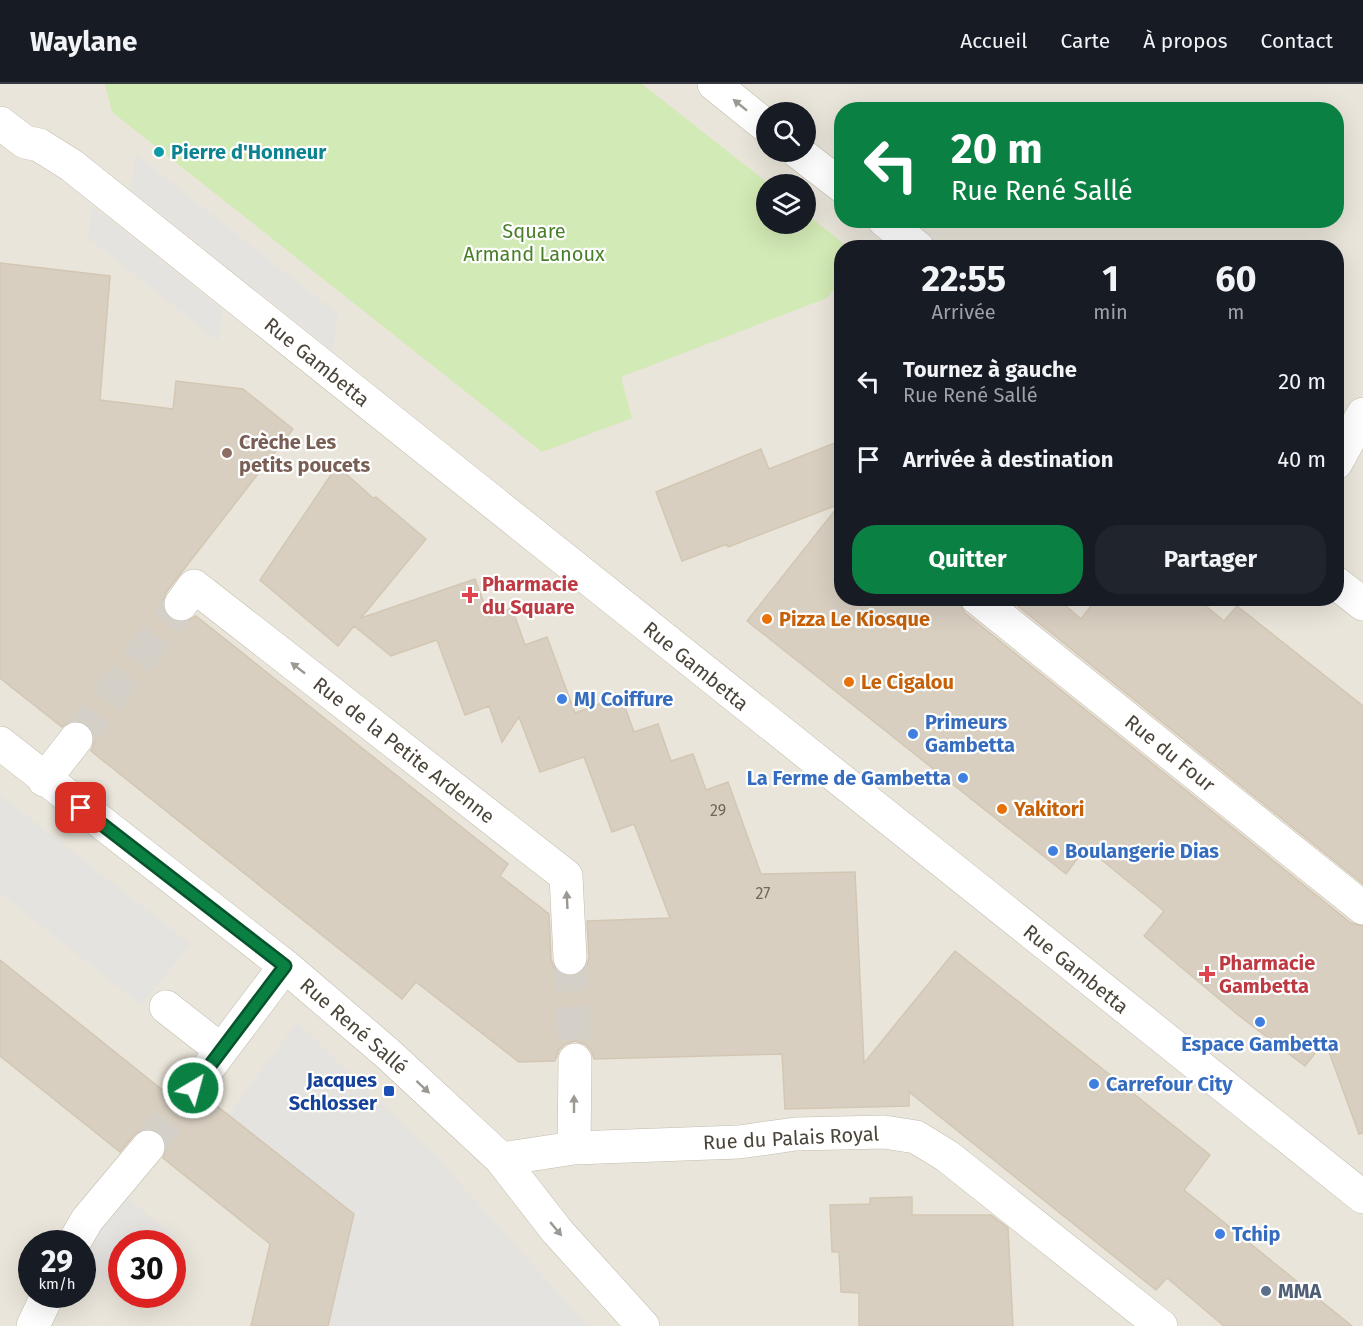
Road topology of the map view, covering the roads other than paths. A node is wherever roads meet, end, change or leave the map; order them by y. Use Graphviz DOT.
graph roads {
  1 [pos="714,84"];
  2 [pos="756,118"];
  3 [pos="8,138"];
  4 [pos="811,162"];
  5 [pos="834,180"];
  6 [pos="894,228"];
  7 [pos="908,240"];
  8 [pos="1363,414"];
  9 [pos="1344,449"];
  10 [pos="1344,589"];
  11 [pos="181,604"];
  12 [pos="1363,604"];
  13 [pos="987,606"];
  14 [pos="76,739"];
  15 [pos="0,743"];
  16 [pos="44,780"];
  17 [pos="1363,908"];
  18 [pos="570,958"];
  19 [pos="285,966"];
  20 [pos="166,1007"];
  21 [pos="221,1050"];
  22 [pos="575,1060"];
  23 [pos="193,1088"];
  24 [pos="148,1147"];
  25 [pos="574,1148"];
  26 [pos="501,1160"];
  27 [pos="1363,1197"];
  28 [pos="81,1230"];
  29 [pos="41,1308"];
  30 [pos="33,1326"];
  31 [pos="643,1326"];
  32 [pos="1161,1326"];
  2 -- 1 [label="street, one-way"];
  3 -- 27 [label="street, Rue Gambetta"];
  4 -- 5 [label="street"];
  6 -- 7 [label="street"];
  8 -- 9 [label="street"];
  10 -- 12 [label="street"];
  18 -- 11 [label="street, Rue de la Petite Ardenne, one-way"];
  13 -- 17 [label="street, Rue du Four"];
  14 -- 16 [label="street"];
  15 -- 16 [label="street, Rue René Sallé"];
  16 -- 19 [label="street, Rue René Sallé"];
  19 -- 21 [label="street"];
  19 -- 26 [label="street, Rue René Sallé, one-way"];
  20 -- 21 [label="street"];
  21 -- 23 [label="street"];
  25 -- 22 [label="street, one-way"];
  24 -- 28 [label="street"];
  25 -- 26 [label="street, Rue du Palais Royal"];
  25 -- 32 [label="street, Rue du Palais Royal"];
  26 -- 31 [label="street, Rue René Sallé, one-way"];
  29 -- 30 [label="street"];
}
